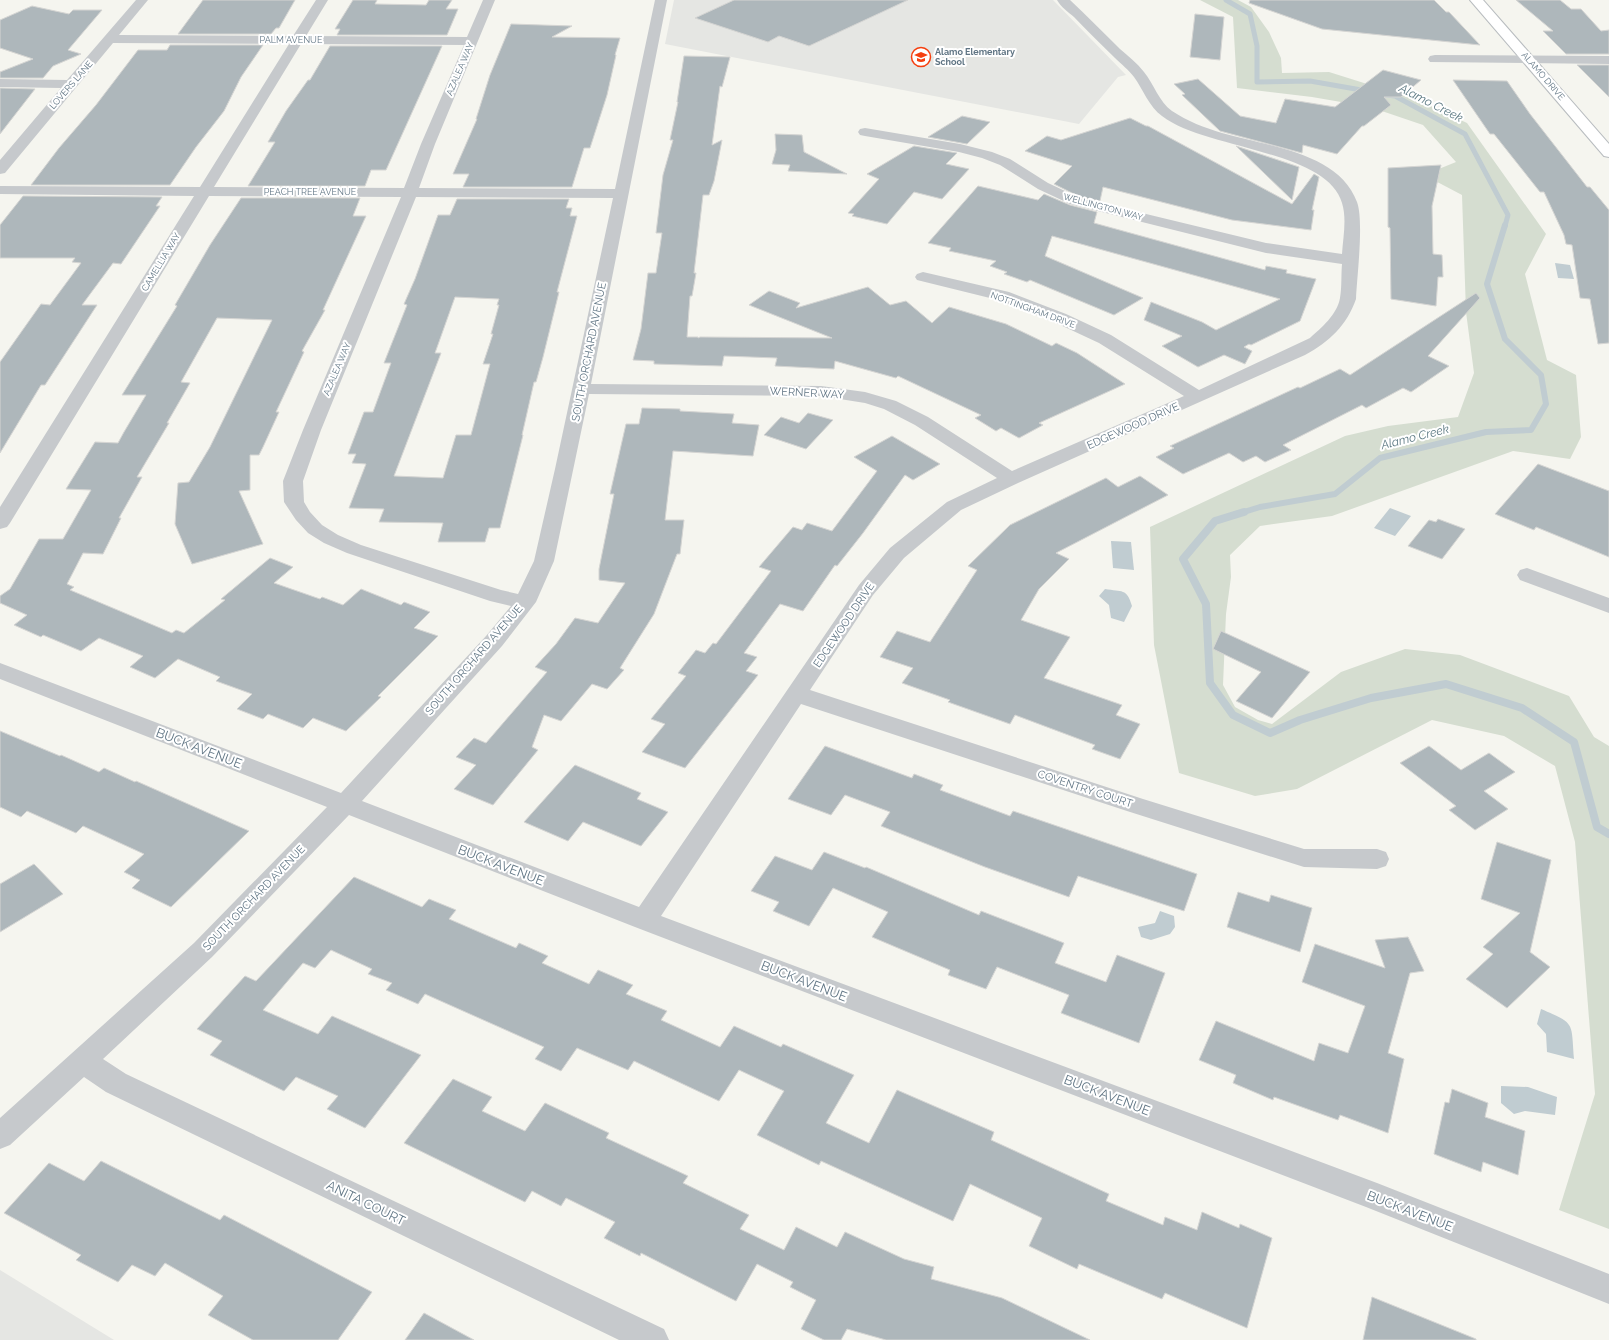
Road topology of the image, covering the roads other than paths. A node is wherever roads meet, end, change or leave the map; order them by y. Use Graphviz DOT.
graph roads {
  1 [pos="142,0"];
  2 [pos="322,0"];
  3 [pos="489,0"];
  4 [pos="661,0"];
  5 [pos="1063,0"];
  6 [pos="1476,0"];
  7 [pos="110,39"];
  8 [pos="297,40"];
  9 [pos="471,41"];
  10 [pos="1435,59"];
  11 [pos="1528,60"];
  12 [pos="1609,60"];
  13 [pos="0,83"];
  14 [pos="72,84"];
  15 [pos="865,132"];
  16 [pos="1607,149"];
  17 [pos="0,170"];
  18 [pos="0,190"];
  19 [pos="204,191"];
  20 [pos="410,192"];
  21 [pos="620,194"];
  22 [pos="1349,260"];
  23 [pos="923,277"];
  24 [pos="582,389"];
  25 [pos="1198,398"];
  26 [pos="1011,479"];
  27 [pos="0,523"];
  28 [pos="1527,574"];
  29 [pos="525,602"];
  30 [pos="1609,606"];
  31 [pos="0,670"];
  32 [pos="797,694"];
  33 [pos="344,805"];
  34 [pos="1377,859"];
  35 [pos="644,920"];
  36 [pos="83,1061"];
  37 [pos="0,1136"];
  38 [pos="1609,1289"];
  39 [pos="653,1340"];
  1 -- 7 [label="street, LOVERS LANE"];
  2 -- 8 [label="street, CAMELLIA WAY"];
  3 -- 9 [label="street, AZALEA WAY"];
  4 -- 21 [label="street, SOUTH ORCHARD AVENUE"];
  5 -- 22 [label="street, EDGEWOOD DRIVE"];
  6 -- 11 [label="main road, ALAMO DRIVE"];
  7 -- 8 [label="street, PALM AVENUE"];
  7 -- 14 [label="street, LOVERS LANE"];
  8 -- 9 [label="street, PALM AVENUE"];
  8 -- 19 [label="street, CAMELLIA WAY"];
  9 -- 20 [label="street, AZALEA WAY"];
  10 -- 11 [label="street"];
  11 -- 12 [label="street"];
  11 -- 16 [label="main road, ALAMO DRIVE"];
  13 -- 14 [label="street"];
  14 -- 17 [label="street, LOVERS LANE"];
  15 -- 22 [label="street, WELLINGTON WAY"];
  18 -- 19 [label="street, PEACH TREE AVENUE"];
  19 -- 20 [label="street, PEACH TREE AVENUE"];
  19 -- 27 [label="street, CAMELLIA WAY"];
  20 -- 21 [label="street, PEACH TREE AVENUE"];
  20 -- 29 [label="street, AZALEA WAY"];
  21 -- 24 [label="street, SOUTH ORCHARD AVENUE"];
  22 -- 25 [label="street, EDGEWOOD DRIVE"];
  23 -- 25 [label="street, NOTTINGHAM DRIVE"];
  24 -- 26 [label="street, WERNER WAY"];
  24 -- 29 [label="street, SOUTH ORCHARD AVENUE"];
  25 -- 26 [label="street, EDGEWOOD DRIVE"];
  26 -- 32 [label="street, EDGEWOOD DRIVE"];
  28 -- 30 [label="street"];
  29 -- 33 [label="street, SOUTH ORCHARD AVENUE"];
  31 -- 33 [label="street, BUCK AVENUE"];
  32 -- 34 [label="street, COVENTRY COURT"];
  32 -- 35 [label="street, EDGEWOOD DRIVE"];
  33 -- 35 [label="street, BUCK AVENUE"];
  33 -- 36 [label="street, SOUTH ORCHARD AVENUE"];
  35 -- 38 [label="street, BUCK AVENUE"];
  36 -- 37 [label="street, SOUTH ORCHARD AVENUE"];
  36 -- 39 [label="street, ANITA COURT"];
}
